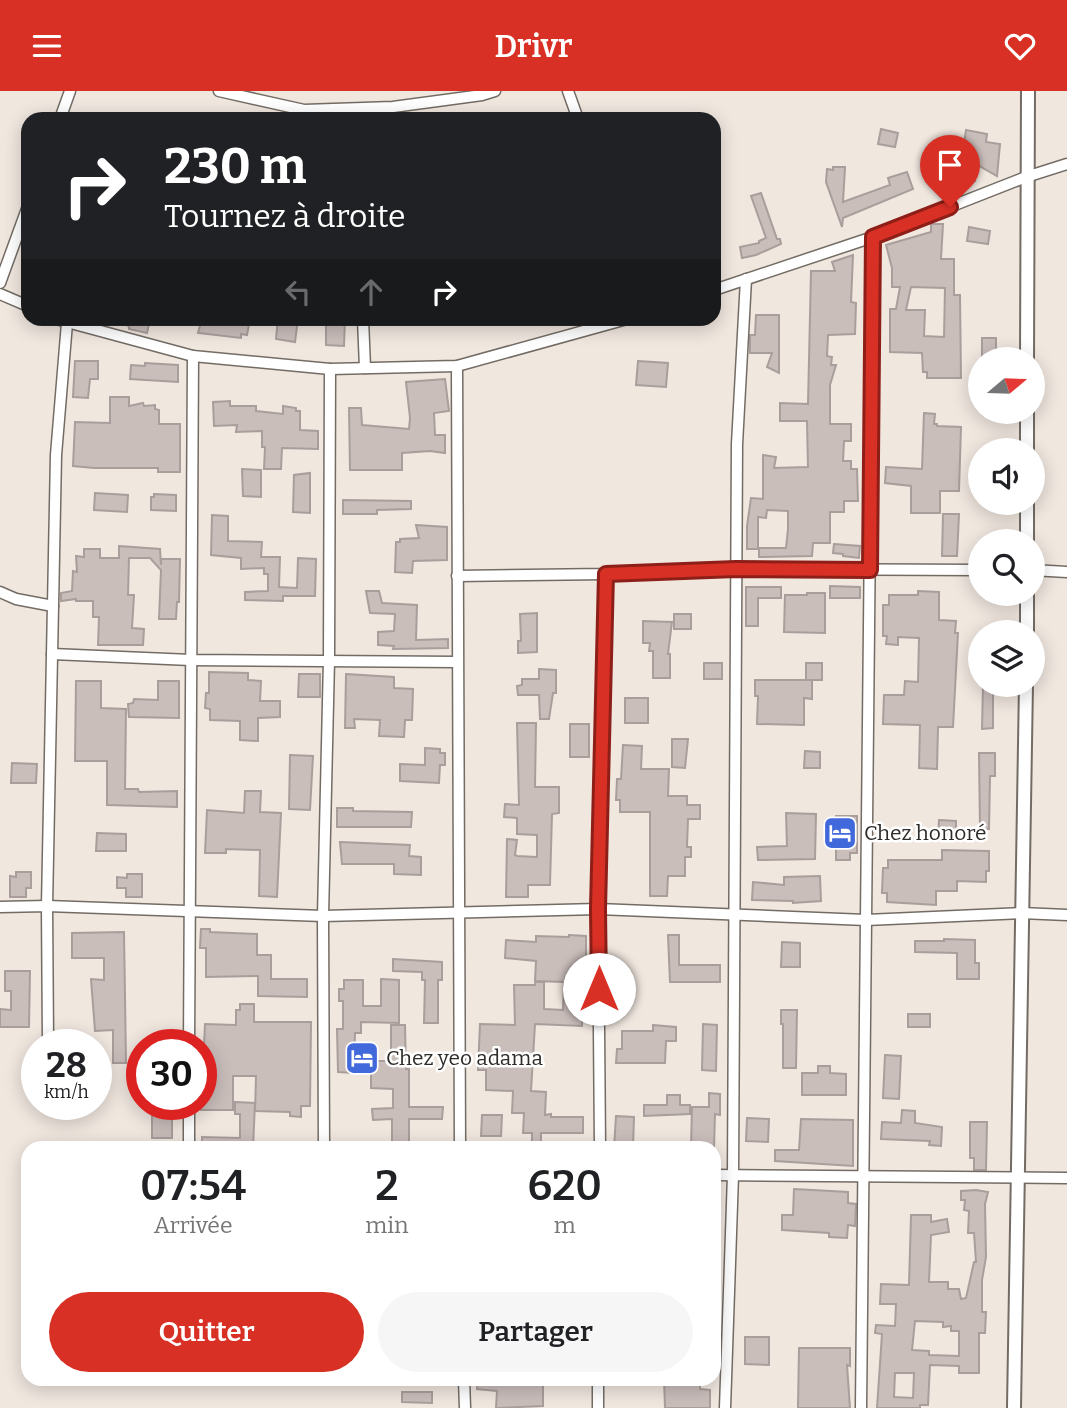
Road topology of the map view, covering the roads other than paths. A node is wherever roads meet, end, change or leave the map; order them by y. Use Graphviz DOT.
graph roads {
  1 [pos="70,91"];
  2 [pos="219,91"];
  3 [pos="495,91"];
  4 [pos="568,91"];
  5 [pos="1028,91"];
  6 [pos="62,112"];
  7 [pos="329,112"];
  8 [pos="365,112"];
  9 [pos="576,112"];
  10 [pos="1067,164"];
  11 [pos="1027,177"];
  12 [pos="21,225"];
  13 [pos="873,237"];
  14 [pos="746,279"];
  15 [pos="0,283"];
  16 [pos="721,288"];
  17 [pos="0,294"];
  18 [pos="21,303"];
  19 [pos="67,326"];
  20 [pos="78,326"];
  21 [pos="363,326"];
  22 [pos="602,326"];
  23 [pos="1027,347"];
  24 [pos="192,356"];
  25 [pos="457,366"];
  26 [pos="365,368"];
  27 [pos="330,369"];
  28 [pos="736,569"];
  29 [pos="870,570"];
  30 [pos="968,570"];
  31 [pos="1045,571"];
  32 [pos="1067,572"];
  33 [pos="606,574"];
  34 [pos="457,576"];
  35 [pos="0,592"];
  36 [pos="53,606"];
  37 [pos="52,654"];
  38 [pos="191,660"];
  39 [pos="329,660"];
  40 [pos="457,663"];
  41 [pos="1026,697"];
  42 [pos="47,906"];
  43 [pos="0,907"];
  44 [pos="598,909"];
  45 [pos="189,911"];
  46 [pos="457,911"];
  47 [pos="1021,913"];
  48 [pos="734,915"];
  49 [pos="1067,915"];
  50 [pos="323,916"];
  51 [pos="866,920"];
  52 [pos="48,1029"];
  53 [pos="189,1029"];
  54 [pos="189,1120"];
  55 [pos="189,1141"];
  56 [pos="324,1141"];
  57 [pos="460,1141"];
  58 [pos="600,1141"];
  59 [pos="721,1175"];
  60 [pos="733,1175"];
  61 [pos="863,1176"];
  62 [pos="1018,1177"];
  63 [pos="1067,1178"];
  64 [pos="464,1386"];
  65 [pos="598,1386"];
  66 [pos="465,1408"];
  67 [pos="598,1408"];
  68 [pos="726,1408"];
  69 [pos="862,1408"];
  70 [pos="1014,1408"];
  1 -- 6 [label="street"];
  2 -- 7 [label="street"];
  3 -- 8 [label="street"];
  4 -- 9 [label="street"];
  5 -- 11 [label="street"];
  10 -- 11 [label="street"];
  11 -- 13 [label="street"];
  11 -- 23 [label="street"];
  12 -- 15 [label="street"];
  13 -- 14 [label="street"];
  13 -- 29 [label="street"];
  14 -- 16 [label="street"];
  14 -- 28 [label="street"];
  17 -- 18 [label="street"];
  19 -- 36 [label="street"];
  20 -- 24 [label="street"];
  21 -- 26 [label="street"];
  22 -- 25 [label="street"];
  24 -- 27 [label="street"];
  24 -- 38 [label="street"];
  25 -- 26 [label="street"];
  25 -- 34 [label="street"];
  26 -- 27 [label="street"];
  27 -- 39 [label="street"];
  28 -- 29 [label="street"];
  28 -- 33 [label="street"];
  28 -- 48 [label="street"];
  29 -- 30 [label="street"];
  29 -- 51 [label="street"];
  31 -- 32 [label="street"];
  33 -- 34 [label="street"];
  33 -- 44 [label="street"];
  34 -- 40 [label="street"];
  35 -- 36 [label="street"];
  36 -- 37 [label="street"];
  37 -- 38 [label="street"];
  37 -- 42 [label="street"];
  38 -- 39 [label="street"];
  38 -- 45 [label="street"];
  39 -- 40 [label="street"];
  39 -- 50 [label="street"];
  40 -- 46 [label="street"];
  41 -- 47 [label="street"];
  42 -- 43 [label="street"];
  42 -- 45 [label="street"];
  42 -- 52 [label="street"];
  44 -- 46 [label="street"];
  44 -- 48 [label="street"];
  44 -- 58 [label="street"];
  45 -- 50 [label="street"];
  45 -- 53 [label="street"];
  46 -- 50 [label="street"];
  46 -- 57 [label="street"];
  47 -- 49 [label="street"];
  47 -- 51 [label="street"];
  47 -- 62 [label="street"];
  48 -- 51 [label="street"];
  48 -- 60 [label="street"];
  50 -- 56 [label="street"];
  51 -- 61 [label="street"];
  54 -- 55 [label="street"];
  59 -- 60 [label="street"];
  60 -- 61 [label="street"];
  60 -- 68 [label="street"];
  61 -- 62 [label="street"];
  61 -- 69 [label="street"];
  62 -- 63 [label="street"];
  62 -- 70 [label="street"];
  64 -- 66 [label="street"];
  65 -- 67 [label="street"];
}
